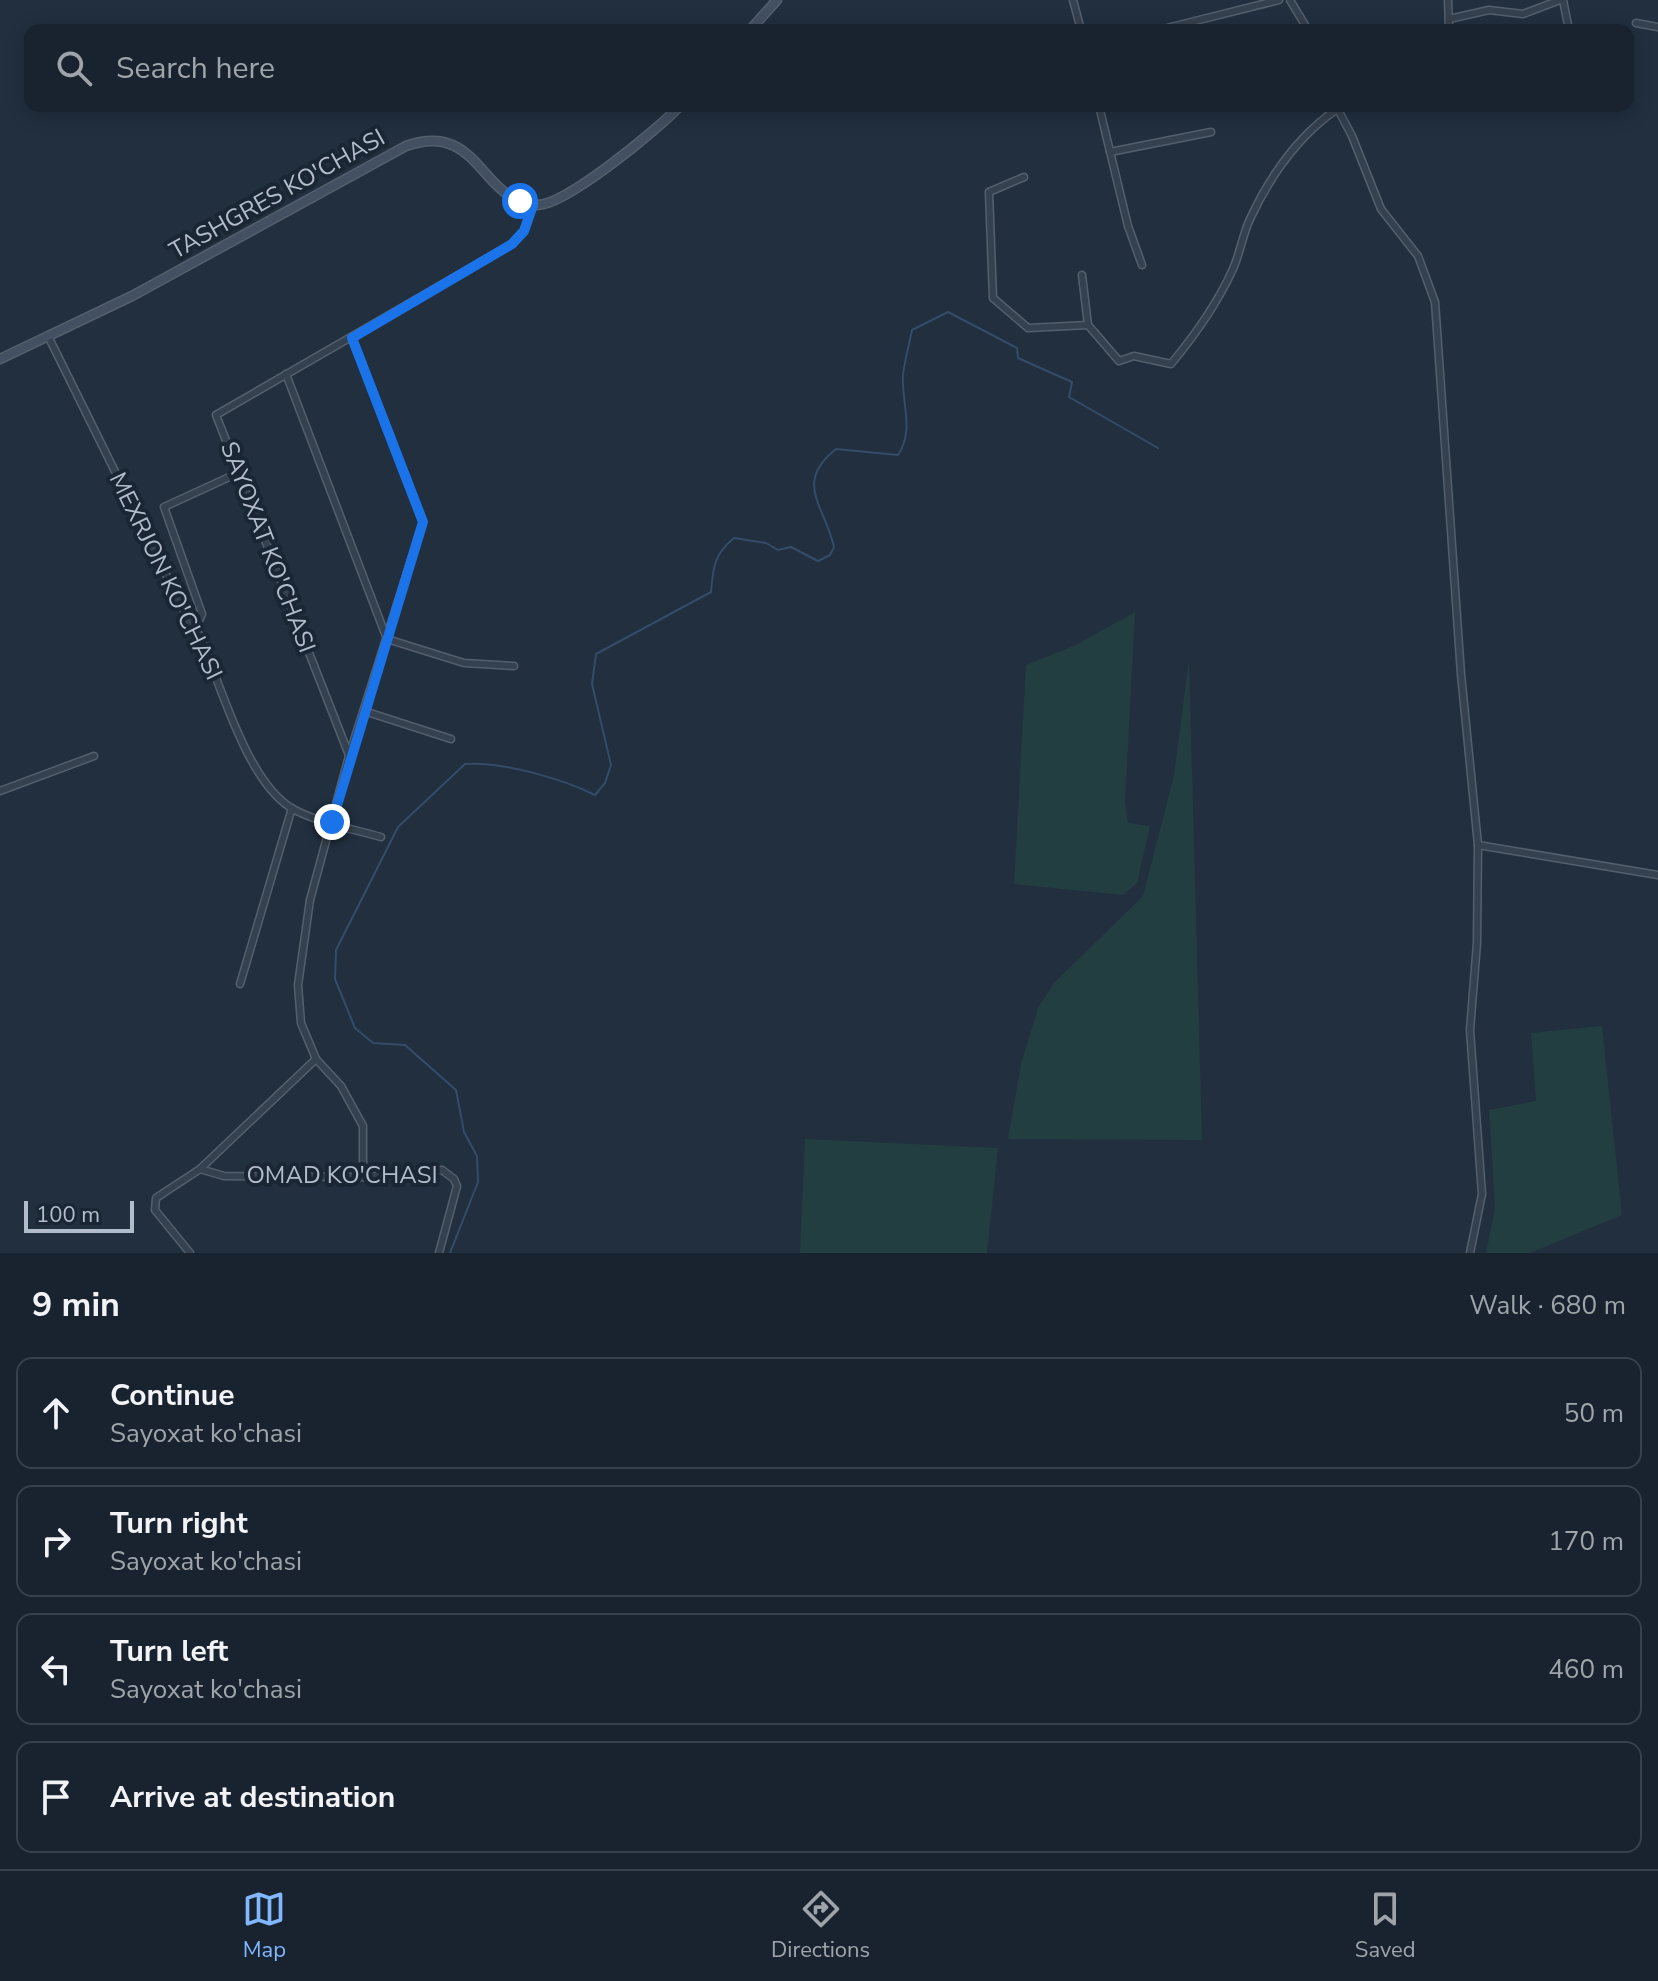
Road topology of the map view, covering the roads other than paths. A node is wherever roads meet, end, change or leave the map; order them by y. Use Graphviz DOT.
graph roads {
  1 [pos="777,0"];
  2 [pos="1073,0"];
  3 [pos="1279,0"];
  4 [pos="1290,0"];
  5 [pos="1448,0"];
  6 [pos="1562,0"];
  7 [pos="1449,19"];
  8 [pos="1636,23"];
  9 [pos="755,24"];
  10 [pos="1079,24"];
  11 [pos="1183,24"];
  12 [pos="1304,24"];
  13 [pos="1449,24"];
  14 [pos="1568,24"];
  15 [pos="1658,27"];
  16 [pos="672,112"];
  17 [pos="1100,112"];
  18 [pos="1330,112"];
  19 [pos="1339,112"];
  20 [pos="1211,132"];
  21 [pos="1110,152"];
  22 [pos="1024,177"];
  23 [pos="533,205"];
  24 [pos="1142,265"];
  25 [pos="1082,275"];
  26 [pos="1088,325"];
  27 [pos="49,338"];
  28 [pos="352,338"];
  29 [pos="0,359"];
  30 [pos="286,374"];
  31 [pos="238,473"];
  32 [pos="195,629"];
  33 [pos="387,639"];
  34 [pos="514,666"];
  35 [pos="364,711"];
  36 [pos="451,739"];
  37 [pos="94,756"];
  38 [pos="349,756"];
  39 [pos="0,791"];
  40 [pos="292,808"];
  41 [pos="332,822"];
  42 [pos="381,837"];
  43 [pos="1478,845"];
  44 [pos="1658,875"];
  45 [pos="240,984"];
  46 [pos="316,1059"];
  47 [pos="200,1169"];
  48 [pos="363,1177"];
  49 [pos="190,1253"];
  50 [pos="439,1253"];
  51 [pos="1470,1253"];
  1 -- 9 [label="main road"];
  2 -- 10 [label="street"];
  3 -- 11 [label="street"];
  4 -- 12 [label="street"];
  5 -- 7 [label="street"];
  6 -- 7 [label="street"];
  6 -- 14 [label="street"];
  7 -- 13 [label="street"];
  8 -- 15 [label="street"];
  16 -- 23 [label="main road"];
  17 -- 21 [label="street"];
  18 -- 26 [label="street"];
  19 -- 43 [label="street"];
  20 -- 21 [label="street"];
  21 -- 24 [label="street"];
  22 -- 26 [label="street"];
  23 -- 27 [label="main road, TASHGRES KO'CHASI"];
  23 -- 28 [label="street, SAYOXAT KO'CHASI"];
  25 -- 26 [label="street"];
  27 -- 29 [label="main road, TASHGRES KO'CHASI"];
  27 -- 32 [label="street, MEXRJON KO'CHASI"];
  28 -- 30 [label="street, SAYOXAT KO'CHASI"];
  28 -- 33 [label="street"];
  30 -- 31 [label="street, SAYOXAT KO'CHASI"];
  30 -- 33 [label="street"];
  31 -- 32 [label="street"];
  31 -- 38 [label="street, SAYOXAT KO'CHASI"];
  32 -- 40 [label="street, MEXRJON KO'CHASI"];
  33 -- 34 [label="street"];
  33 -- 35 [label="street"];
  35 -- 36 [label="street"];
  35 -- 38 [label="street"];
  37 -- 39 [label="street"];
  38 -- 41 [label="street"];
  40 -- 41 [label="street, MEXRJON KO'CHASI"];
  40 -- 45 [label="street"];
  41 -- 42 [label="street, MEXRJON KO'CHASI"];
  41 -- 46 [label="street"];
  43 -- 44 [label="street"];
  43 -- 51 [label="street"];
  46 -- 47 [label="street, OMAD KO'CHASI"];
  46 -- 48 [label="street"];
  47 -- 48 [label="street, OMAD KO'CHASI"];
  47 -- 49 [label="street, OMAD KO'CHASI"];
  48 -- 50 [label="street, OMAD KO'CHASI"];
}
